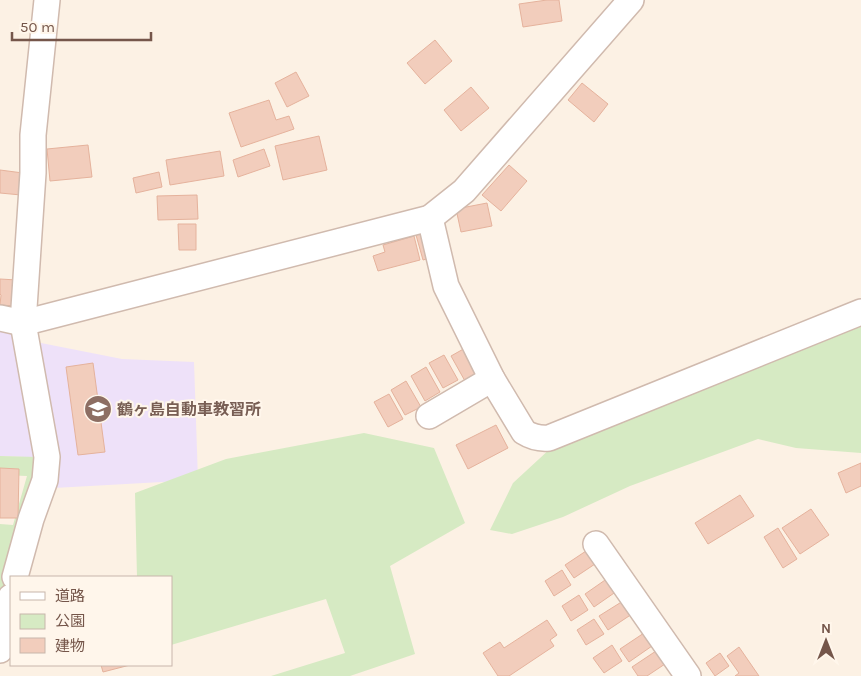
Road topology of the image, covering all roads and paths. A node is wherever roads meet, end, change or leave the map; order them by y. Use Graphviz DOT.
graph roads {
  1 [pos="47,0"];
  2 [pos="631,0"];
  3 [pos="430,218"];
  4 [pos="861,312"];
  5 [pos="11,321"];
  6 [pos="492,379"];
  7 [pos="430,416"];
  8 [pos="596,544"];
  9 [pos="16,576"];
  10 [pos="10,602"];
  11 [pos="0,650"];
  12 [pos="688,676"];
  1 -- 5 [label="street"];
  2 -- 3 [label="street"];
  3 -- 5 [label="street"];
  3 -- 6 [label="street"];
  4 -- 6 [label="street"];
  5 -- 9 [label="street"];
  6 -- 7 [label="street"];
  8 -- 12 [label="street"];
  10 -- 11 [label="street"];
}
